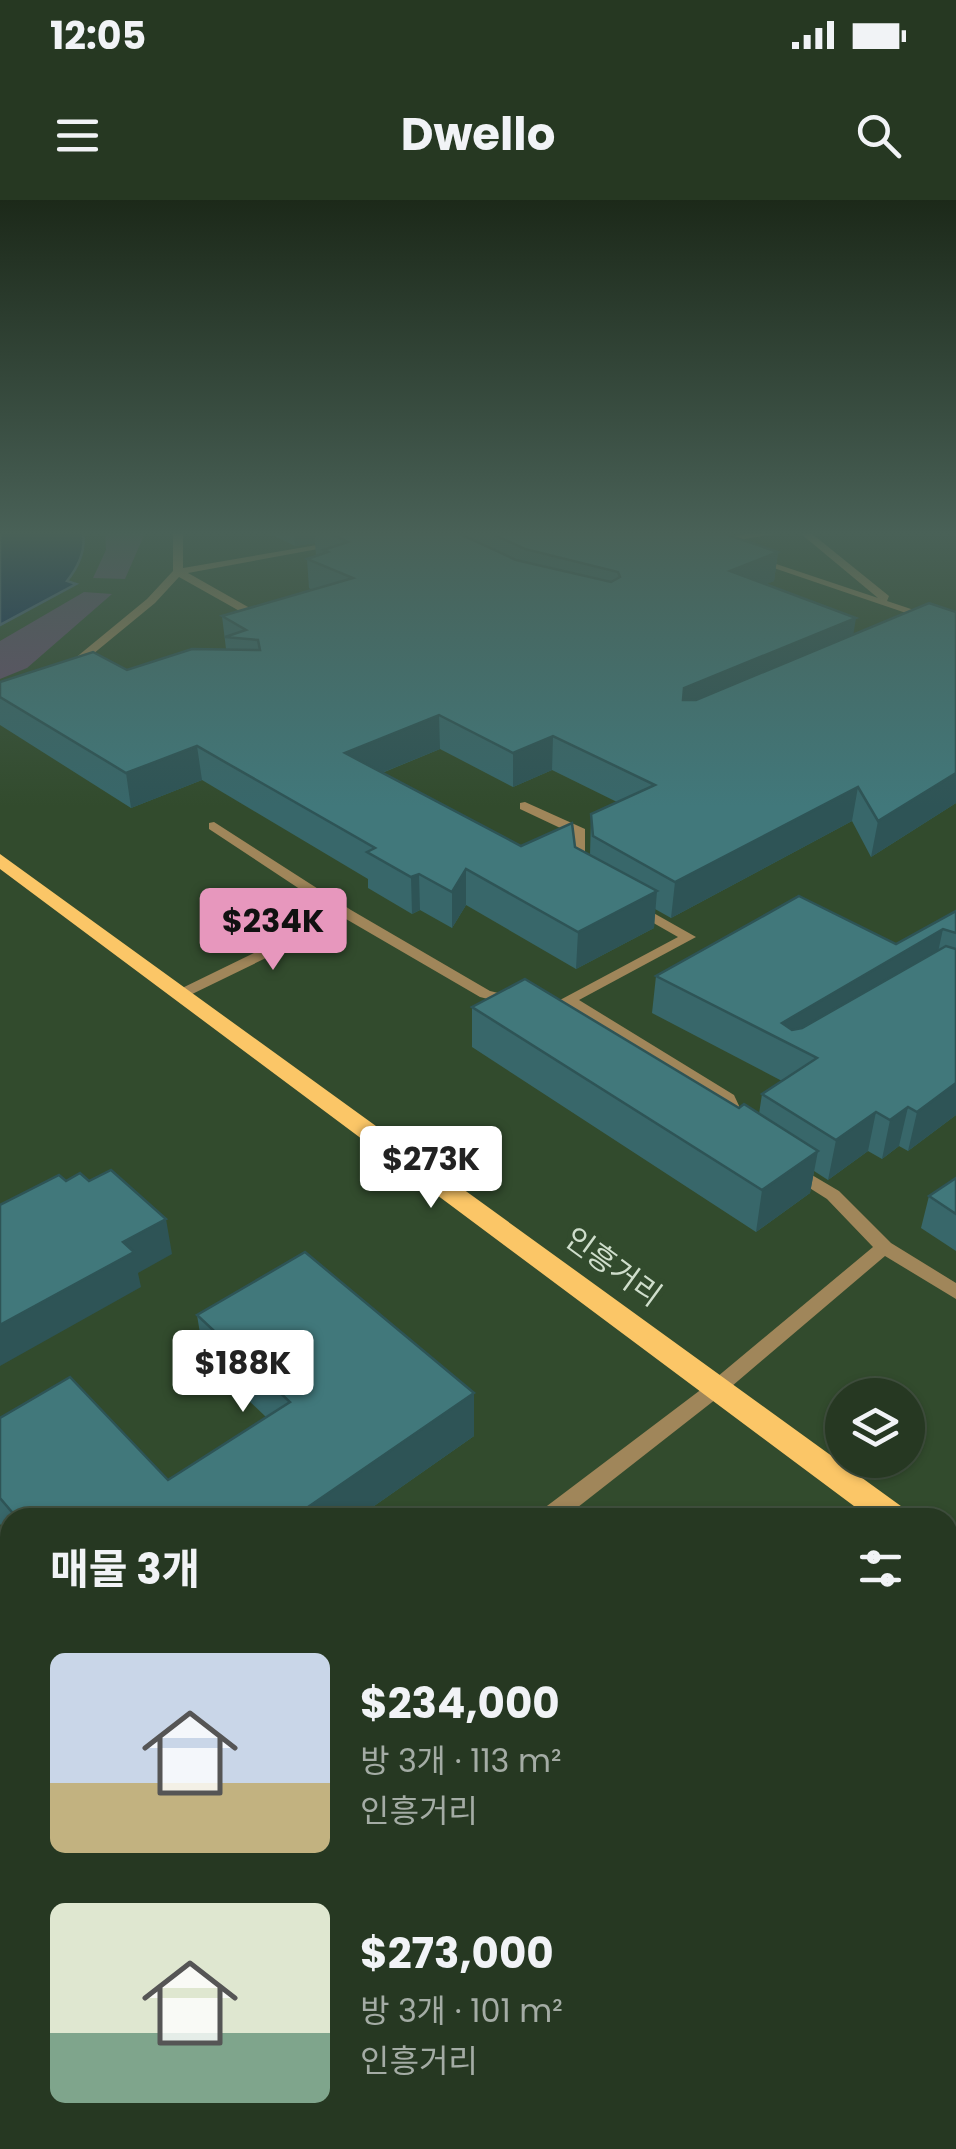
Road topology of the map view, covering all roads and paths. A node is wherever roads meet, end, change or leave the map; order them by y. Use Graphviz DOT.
graph roads {
  1 [pos="124,624"];
  2 [pos="928,624"];
  3 [pos="919,628"];
  4 [pos="68,669"];
  5 [pos="84,670"];
  6 [pos="53,678"];
  7 [pos="526,806"];
  8 [pos="214,826"];
  9 [pos="0,860"];
  10 [pos="346,913"];
  11 [pos="181,994"];
  12 [pos="553,1003"];
  13 [pos="744,1138"];
  14 [pos="774,1157"];
  15 [pos="884,1247"];
  16 [pos="956,1292"];
  17 [pos="718,1386"];
  18 [pos="560,1508"];
  19 [pos="881,1508"];
  1 -- 4 [label="street"];
  2 -- 3 [label="street"];
  4 -- 5 [label="street"];
  4 -- 6 [label="street"];
  7 -- 12 [label="street"];
  8 -- 10 [label="street"];
  9 -- 11 [label="main road, 인흥거리"];
  10 -- 11 [label="street"];
  10 -- 12 [label="street"];
  11 -- 17 [label="main road, 인흥거리"];
  12 -- 13 [label="street"];
  14 -- 15 [label="street"];
  15 -- 16 [label="street"];
  15 -- 17 [label="street"];
  17 -- 18 [label="street"];
  17 -- 19 [label="main road, 인흥거리"];
}
